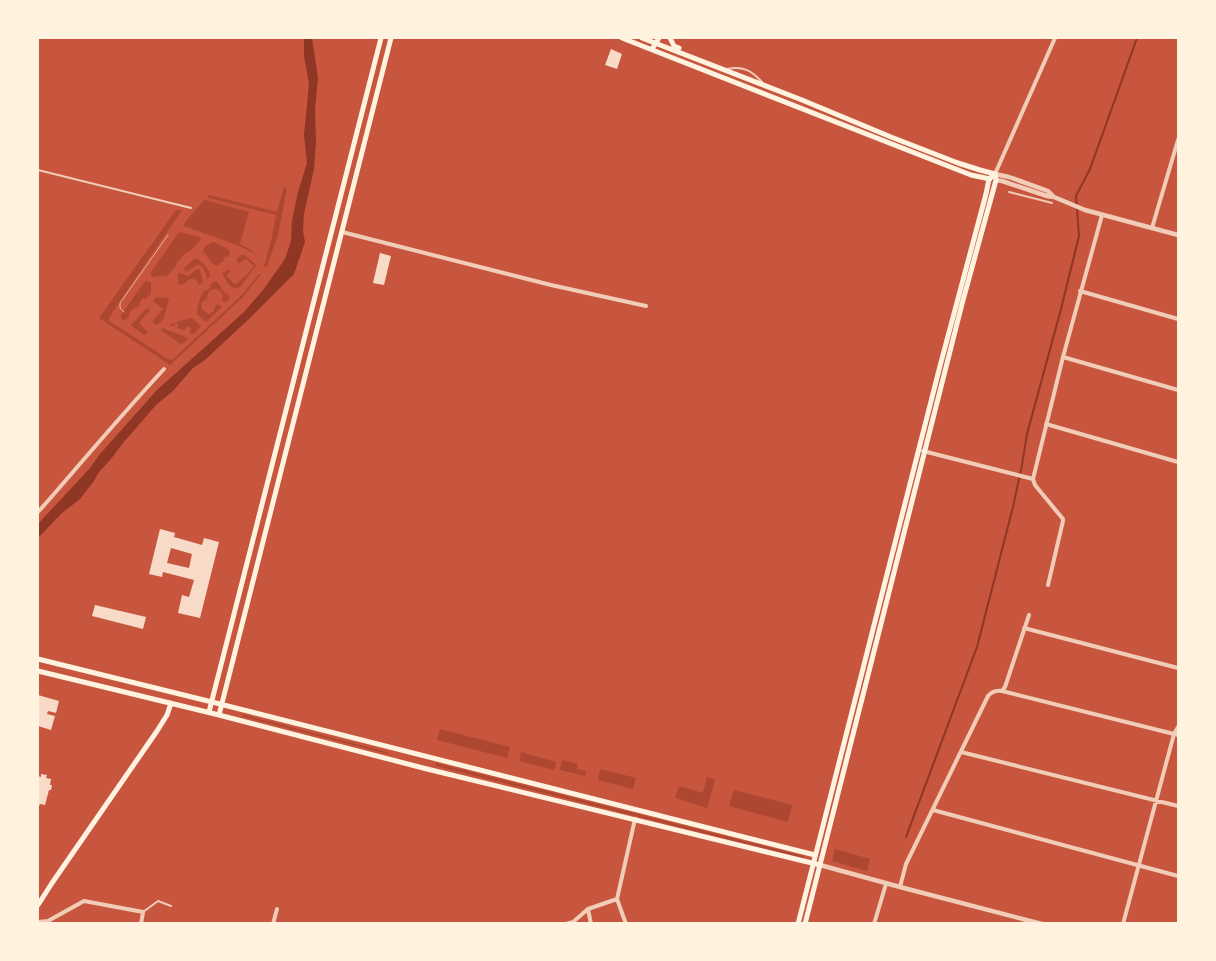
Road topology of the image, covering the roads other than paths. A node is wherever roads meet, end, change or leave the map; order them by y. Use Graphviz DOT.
graph roads {
  1 [pos="382,38"];
  2 [pos="391,38"];
  3 [pos="622,38"];
  4 [pos="642,38"];
  5 [pos="659,38"];
  6 [pos="670,38"];
  7 [pos="1055,38"];
  8 [pos="656,43"];
  9 [pos="652,49"];
  10 [pos="696,59"];
  11 [pos="704,66"];
  12 [pos="1178,140"];
  13 [pos="1177,148"];
  14 [pos="38,170"];
  15 [pos="996,177"];
  16 [pos="989,179"];
  17 [pos="1009,192"];
  18 [pos="1052,203"];
  19 [pos="192,208"];
  20 [pos="1102,215"];
  21 [pos="1152,228"];
  22 [pos="342,232"];
  23 [pos="1178,235"];
  24 [pos="325,258"];
  25 [pos="334,260"];
  26 [pos="1080,291"];
  27 [pos="646,306"];
  28 [pos="1178,319"];
  29 [pos="1063,357"];
  30 [pos="164,369"];
  31 [pos="1178,390"];
  32 [pos="1046,424"];
  33 [pos="918,450"];
  34 [pos="925,451"];
  35 [pos="1178,462"];
  36 [pos="1033,479"];
  37 [pos="38,512"];
  38 [pos="257,526"];
  39 [pos="266,528"];
  40 [pos="1048,585"];
  41 [pos="1029,615"];
  42 [pos="1024,628"];
  43 [pos="38,659"];
  44 [pos="1178,668"];
  45 [pos="38,671"];
  46 [pos="1002,691"];
  47 [pos="212,702"];
  48 [pos="171,703"];
  49 [pos="222,705"];
  50 [pos="210,712"];
  51 [pos="219,715"];
  52 [pos="1178,727"];
  53 [pos="1176,734"];
  54 [pos="961,752"];
  55 [pos="429,758"];
  56 [pos="427,768"];
  57 [pos="1156,800"];
  58 [pos="1178,806"];
  59 [pos="933,810"];
  60 [pos="635,819"];
  61 [pos="815,855"];
  62 [pos="813,864"];
  63 [pos="820,865"];
  64 [pos="1138,865"];
  65 [pos="1178,876"];
  66 [pos="886,884"];
  67 [pos="900,888"];
  68 [pos="617,898"];
  69 [pos="38,901"];
  70 [pos="171,906"];
  71 [pos="278,909"];
  72 [pos="588,909"];
  73 [pos="142,912"];
  74 [pos="38,922"];
  75 [pos="141,924"];
  76 [pos="273,924"];
  77 [pos="566,924"];
  78 [pos="591,924"];
  79 [pos="626,924"];
  80 [pos="798,924"];
  81 [pos="805,924"];
  82 [pos="874,924"];
  83 [pos="1042,924"];
  84 [pos="1123,924"];
  1 -- 24 [label="main road"];
  2 -- 22 [label="main road"];
  3 -- 9 [label="main road"];
  4 -- 8 [label="main road"];
  5 -- 8 [label="main road"];
  6 -- 10 [label="main road"];
  7 -- 15 [label="street"];
  8 -- 9 [label="main road"];
  8 -- 10 [label="main road"];
  9 -- 11 [label="main road"];
  10 -- 11 [label="main road"];
  11 -- 15 [label="main road"];
  11 -- 16 [label="main road"];
  12 -- 13 [label="street"];
  13 -- 21 [label="street"];
  14 -- 19 [label="lane"];
  15 -- 16 [label="main road"];
  15 -- 20 [label="street"];
  15 -- 34 [label="main road"];
  16 -- 33 [label="main road"];
  17 -- 18 [label="lane"];
  20 -- 21 [label="street"];
  20 -- 26 [label="street"];
  21 -- 23 [label="street"];
  22 -- 25 [label="main road"];
  22 -- 27 [label="street"];
  24 -- 25 [label="main road"];
  24 -- 38 [label="main road"];
  25 -- 39 [label="main road"];
  26 -- 28 [label="street"];
  26 -- 29 [label="street"];
  29 -- 31 [label="street"];
  29 -- 32 [label="street"];
  30 -- 37 [label="street"];
  32 -- 35 [label="street"];
  32 -- 36 [label="street"];
  33 -- 34 [label="street"];
  33 -- 61 [label="main road"];
  34 -- 36 [label="street"];
  34 -- 63 [label="main road"];
  36 -- 40 [label="street"];
  38 -- 39 [label="main road"];
  38 -- 47 [label="main road"];
  39 -- 49 [label="main road"];
  41 -- 42 [label="street"];
  42 -- 44 [label="street"];
  42 -- 46 [label="street"];
  43 -- 47 [label="main road"];
  45 -- 48 [label="main road"];
  46 -- 53 [label="street"];
  46 -- 54 [label="street"];
  47 -- 49 [label="main road"];
  47 -- 50 [label="main road"];
  48 -- 50 [label="main road"];
  48 -- 69 [label="main road"];
  49 -- 51 [label="main road"];
  49 -- 55 [label="main road"];
  50 -- 51 [label="main road"];
  51 -- 56 [label="main road"];
  52 -- 53 [label="street"];
  53 -- 57 [label="street"];
  54 -- 57 [label="street"];
  54 -- 59 [label="street"];
  55 -- 56 [label="main road"];
  55 -- 61 [label="main road"];
  56 -- 60 [label="main road"];
  57 -- 58 [label="street"];
  57 -- 64 [label="street"];
  59 -- 64 [label="street"];
  59 -- 67 [label="street"];
  60 -- 62 [label="main road"];
  60 -- 68 [label="street"];
  61 -- 62 [label="main road"];
  61 -- 63 [label="main road"];
  62 -- 63 [label="main road"];
  62 -- 80 [label="main road"];
  63 -- 66 [label="street"];
  63 -- 81 [label="main road"];
  64 -- 65 [label="street"];
  64 -- 84 [label="street"];
  66 -- 67 [label="street"];
  66 -- 82 [label="street"];
  67 -- 83 [label="street"];
  68 -- 72 [label="street"];
  68 -- 79 [label="street"];
  70 -- 73 [label="lane"];
  71 -- 76 [label="street"];
  72 -- 77 [label="street"];
  72 -- 78 [label="street"];
  73 -- 74 [label="street"];
  73 -- 75 [label="street"];
}
